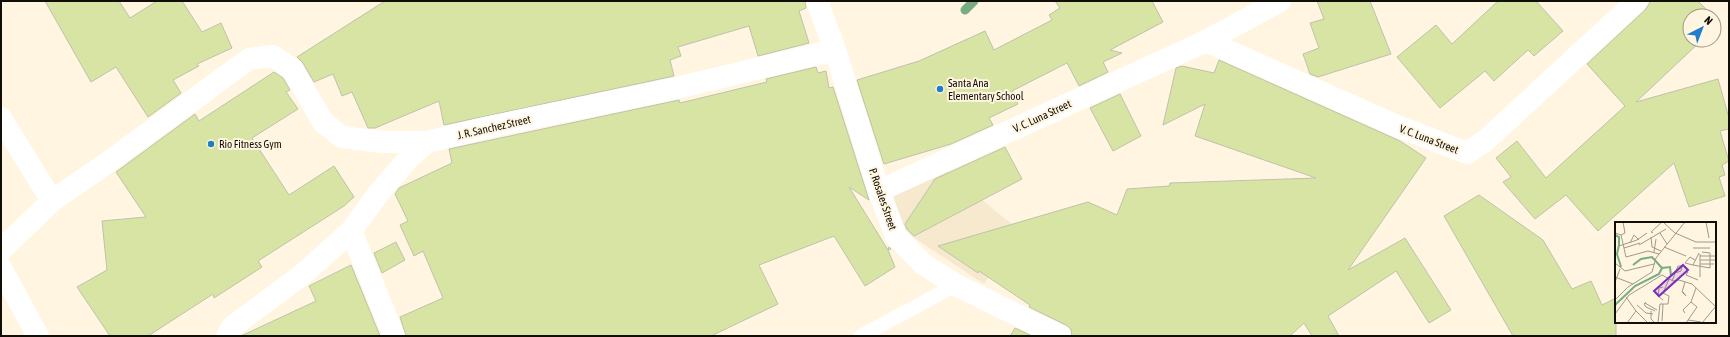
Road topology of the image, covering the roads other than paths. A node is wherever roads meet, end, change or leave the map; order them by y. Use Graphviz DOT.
graph roads {
  1 [pos="817,1"];
  2 [pos="1280,1"];
  3 [pos="1637,1"];
  4 [pos="1206,41"];
  5 [pos="835,50"];
  6 [pos="1,118"];
  7 [pos="427,142"];
  8 [pos="879,191"];
  9 [pos="52,201"];
  10 [pos="350,231"];
  11 [pos="1,250"];
  12 [pos="1,268"];
  13 [pos="956,285"];
  14 [pos="38,336"];
  15 [pos="227,336"];
  16 [pos="394,336"];
  17 [pos="861,336"];
  18 [pos="1060,336"];
  1 -- 5 [label="street, P. Rosales Street"];
  2 -- 4 [label="street, V. C. Luna Street"];
  3 -- 4 [label="street, V. C. Luna Street"];
  4 -- 8 [label="street, V. C. Luna Street"];
  5 -- 7 [label="street, J. R. Sanchez Street"];
  5 -- 8 [label="street, P. Rosales Street"];
  6 -- 9 [label="street"];
  7 -- 9 [label="street"];
  7 -- 10 [label="street, J. R. Sanchez Street"];
  8 -- 13 [label="street, P. Rosales Street"];
  9 -- 11 [label="street"];
  10 -- 15 [label="street, J. R. Sanchez Street"];
  10 -- 16 [label="street"];
  12 -- 14 [label="street"];
  13 -- 17 [label="lane"];
  13 -- 18 [label="street, P. Rosales Street"];
}
